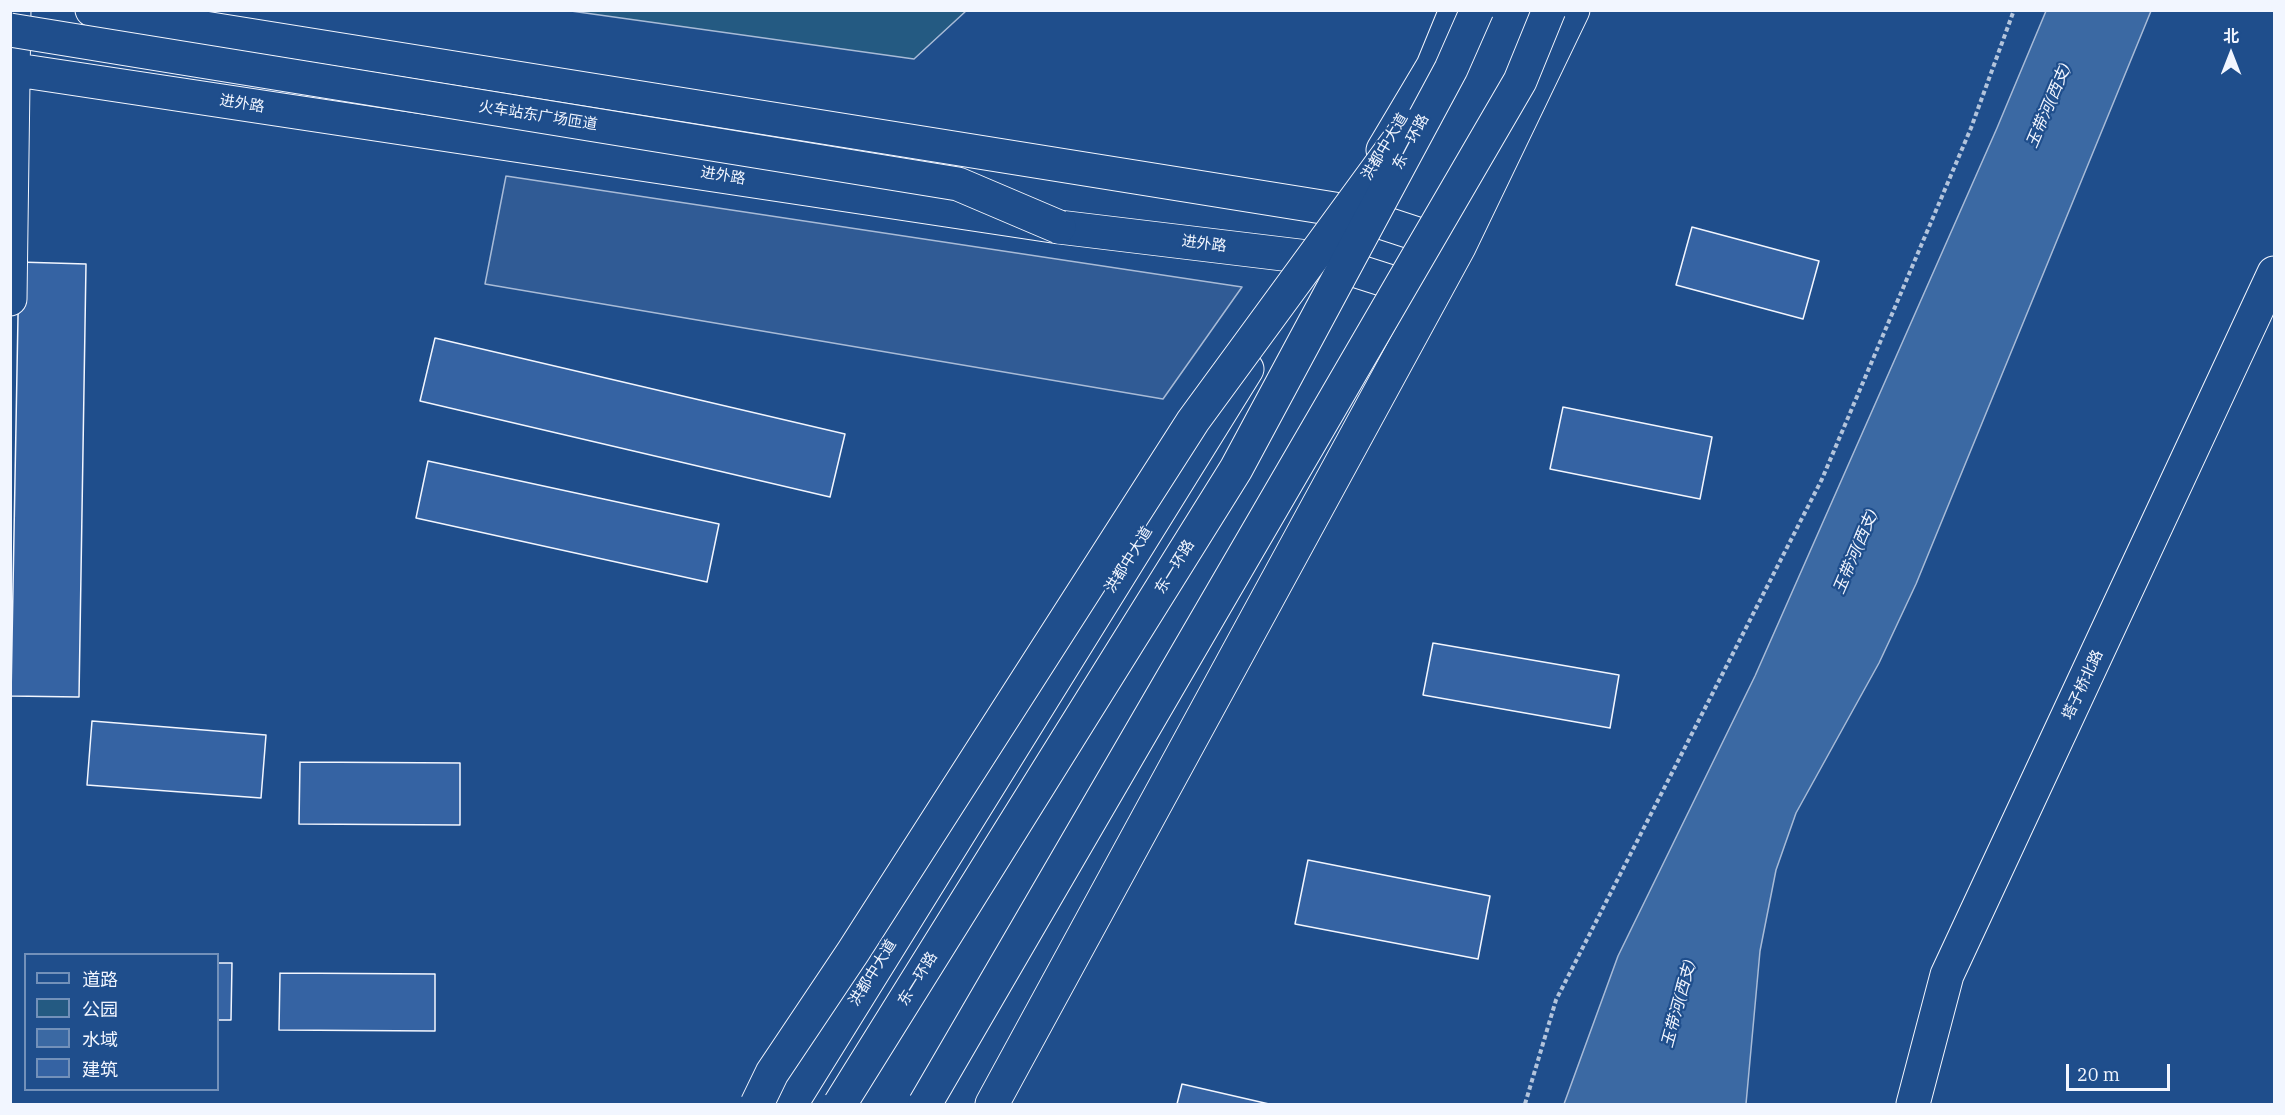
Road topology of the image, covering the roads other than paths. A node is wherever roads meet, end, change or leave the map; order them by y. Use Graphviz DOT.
graph roads {
  1 [pos="14,10"];
  2 [pos="92,10"];
  3 [pos="1456,10"];
  4 [pos="1477,10"];
  5 [pos="1549,10"];
  6 [pos="1573,10"];
  7 [pos="10,30"];
  8 [pos="12,69"];
  9 [pos="1451,69"];
  10 [pos="1347,211"];
  11 [pos="1059,227"];
  12 [pos="1459,248"];
  13 [pos="1316,258"];
  14 [pos="2274,273"];
  15 [pos="1431,295"];
  16 [pos="10,299"];
  17 [pos="958,1048"];
  18 [pos="757,1104"];
  19 [pos="791,1104"];
  20 [pos="840,1104"];
  21 [pos="925,1104"];
  22 [pos="937,1104"];
  23 [pos="992,1104"];
  24 [pos="1913,1104"];
  1 -- 8 [label="main road"];
  2 -- 10 [label="main road"];
  3 -- 10 [label="main road, 洪都中大道"];
  4 -- 9 [label="main road, 东一环路, bridge"];
  5 -- 17 [label="main road, bridge"];
  6 -- 12 [label="main road"];
  7 -- 11 [label="main road, 火车站东广场匝道, bridge"];
  8 -- 11 [label="main road, 进外路"];
  8 -- 16 [label="main road"];
  9 -- 18 [label="main road, bridge"];
  9 -- 20 [label="main road, 东一环路, bridge"];
  10 -- 12 [label="main road"];
  10 -- 13 [label="main road, 洪都中大道"];
  11 -- 13 [label="main road, 进外路"];
  12 -- 15 [label="main road"];
  13 -- 15 [label="main road, 进外路"];
  13 -- 19 [label="main road, 洪都中大道"];
  14 -- 24 [label="main road, 塔子桥北路"];
  15 -- 23 [label="main road"];
  17 -- 21 [label="main road, bridge"];
  17 -- 22 [label="main road, bridge"];
}
